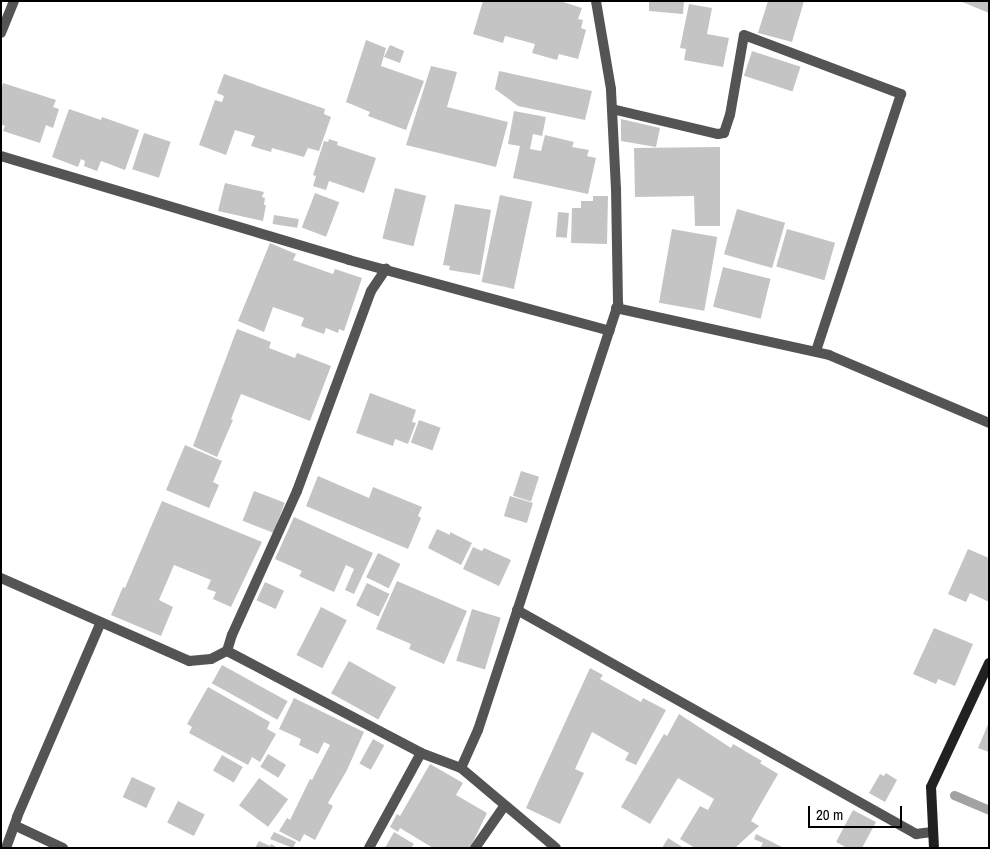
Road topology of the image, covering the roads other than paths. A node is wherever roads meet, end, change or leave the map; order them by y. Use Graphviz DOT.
graph roads {
  1 [pos="14,1"];
  2 [pos="596,1"];
  3 [pos="1,34"];
  4 [pos="612,108"];
  5 [pos="1,156"];
  6 [pos="386,269"];
  7 [pos="616,308"];
  8 [pos="610,331"];
  9 [pos="816,351"];
  10 [pos="989,423"];
  11 [pos="1,578"];
  12 [pos="517,610"];
  13 [pos="101,622"];
  14 [pos="227,651"];
  15 [pos="989,663"];
  16 [pos="421,753"];
  17 [pos="461,768"];
  18 [pos="505,805"];
  19 [pos="16,826"];
  20 [pos="932,832"];
  21 [pos="6,848"];
  22 [pos="63,848"];
  23 [pos="369,848"];
  24 [pos="476,848"];
  25 [pos="556,848"];
  26 [pos="934,848"];
  1 -- 3 [label="street"];
  2 -- 4 [label="street"];
  4 -- 7 [label="street"];
  4 -- 9 [label="street"];
  5 -- 6 [label="street"];
  6 -- 8 [label="street"];
  6 -- 14 [label="street"];
  7 -- 8 [label="street"];
  7 -- 9 [label="street"];
  8 -- 12 [label="street"];
  9 -- 10 [label="street"];
  11 -- 13 [label="street"];
  12 -- 17 [label="street"];
  12 -- 20 [label="street"];
  13 -- 14 [label="street"];
  13 -- 19 [label="street"];
  14 -- 16 [label="street"];
  15 -- 20 [label="street"];
  16 -- 17 [label="street"];
  16 -- 23 [label="street"];
  17 -- 18 [label="street"];
  18 -- 24 [label="street"];
  18 -- 25 [label="street"];
  19 -- 21 [label="street"];
  19 -- 22 [label="street"];
  20 -- 26 [label="street"];
}
